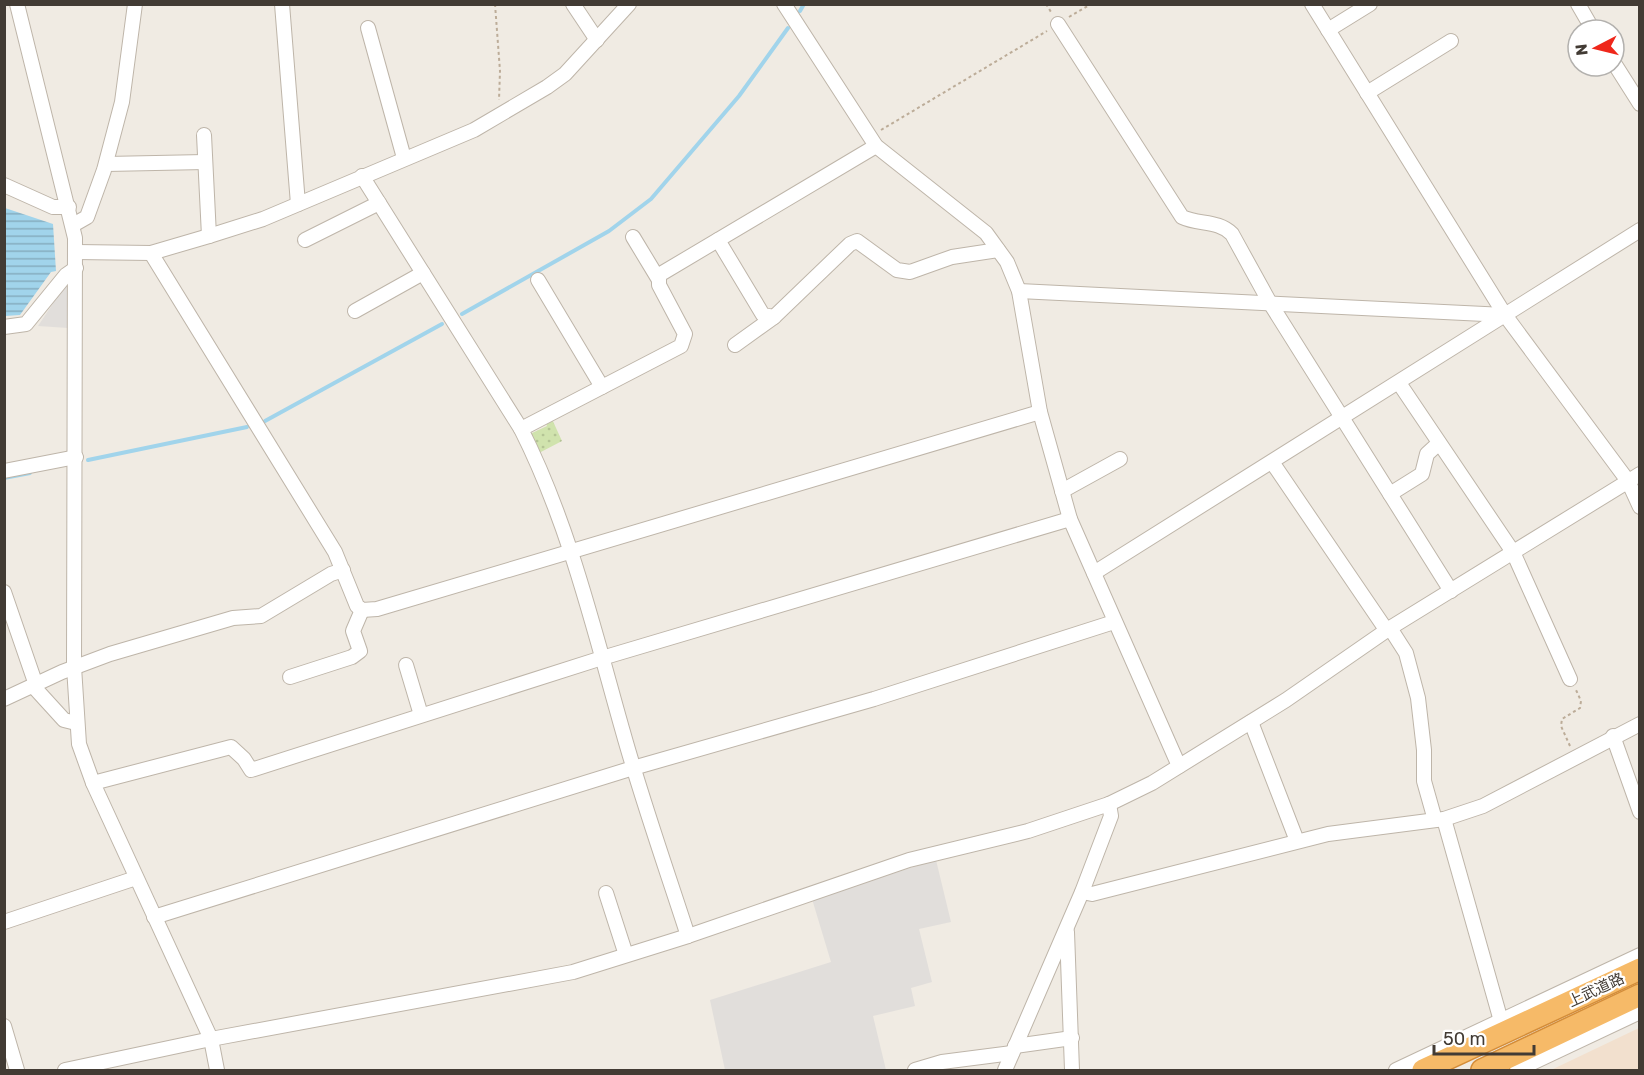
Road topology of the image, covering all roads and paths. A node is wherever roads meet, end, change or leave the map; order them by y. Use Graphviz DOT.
graph roads {
  1 [pos="17,4"];
  2 [pos="135,4"];
  3 [pos="282,4"];
  4 [pos="495,4"];
  5 [pos="573,4"];
  6 [pos="630,4"];
  7 [pos="784,4"];
  8 [pos="1091,4"];
  9 [pos="1311,4"];
  10 [pos="1370,4"];
  11 [pos="1578,4"];
  12 [pos="1586,18"];
  13 [pos="1058,24"];
  14 [pos="368,28"];
  15 [pos="1328,30"];
  16 [pos="597,40"];
  17 [pos="1451,41"];
  18 [pos="1624,78"];
  19 [pos="1367,93"];
  20 [pos="1640,104"];
  21 [pos="501,116"];
  22 [pos="204,135"];
  23 [pos="872,142"];
  24 [pos="404,158"];
  25 [pos="205,162"];
  26 [pos="106,164"];
  27 [pos="362,176"];
  28 [pos="4,185"];
  29 [pos="379,203"];
  30 [pos="298,204"];
  31 [pos="69,207"];
  32 [pos="73,225"];
  33 [pos="1640,230"];
  34 [pos="209,236"];
  35 [pos="633,237"];
  36 [pos="305,240"];
  37 [pos="718,240"];
  38 [pos="998,250"];
  39 [pos="76,252"];
  40 [pos="151,253"];
  41 [pos="76,268"];
  42 [pos="423,273"];
  43 [pos="538,280"];
  44 [pos="659,280"];
  45 [pos="1019,291"];
  46 [pos="1270,303"];
  47 [pos="355,310"];
  48 [pos="1505,315"];
  49 [pos="774,318"];
  50 [pos="4,327"];
  51 [pos="735,345"];
  52 [pos="1399,383"];
  53 [pos="602,387"];
  54 [pos="1040,412"];
  55 [pos="1342,419"];
  56 [pos="522,429"];
  57 [pos="1439,443"];
  58 [pos="76,457"];
  59 [pos="1120,459"];
  60 [pos="1272,462"];
  61 [pos="4,471"];
  62 [pos="1634,477"];
  63 [pos="1062,491"];
  64 [pos="1390,494"];
  65 [pos="1640,507"];
  66 [pos="1070,519"];
  67 [pos="1513,552"];
  68 [pos="571,553"];
  69 [pos="343,570"];
  70 [pos="1094,573"];
  71 [pos="1451,591"];
  72 [pos="4,592"];
  73 [pos="362,610"];
  74 [pos="1114,622"];
  75 [pos="1388,629"];
  76 [pos="602,658"];
  77 [pos="406,665"];
  78 [pos="74,667"];
  79 [pos="290,677"];
  80 [pos="1570,680"];
  81 [pos="34,686"];
  82 [pos="4,699"];
  83 [pos="421,715"];
  84 [pos="1251,722"];
  85 [pos="76,723"];
  86 [pos="1640,723"];
  87 [pos="1613,736"];
  88 [pos="1574,757"];
  89 [pos="1179,766"];
  90 [pos="633,768"];
  91 [pos="93,783"];
  92 [pos="1109,804"];
  93 [pos="1640,812"];
  94 [pos="1440,820"];
  95 [pos="1297,842"];
  96 [pos="136,878"];
  97 [pos="1082,892"];
  98 [pos="606,893"];
  99 [pos="154,916"];
  100 [pos="4,922"];
  101 [pos="1067,927"];
  102 [pos="688,936"];
  103 [pos="626,955"];
  104 [pos="1640,955"];
  105 [pos="1640,969"];
  106 [pos="1640,995"];
  107 [pos="1640,1012"];
  108 [pos="1589,1019"];
  109 [pos="1501,1021"];
  110 [pos="4,1026"];
  111 [pos="1072,1038"];
  112 [pos="211,1039"];
  113 [pos="1575,1043"];
  114 [pos="1014,1049"];
  115 [pos="17,1071"];
  116 [pos="65,1071"];
  117 [pos="217,1071"];
  118 [pos="915,1071"];
  119 [pos="1005,1071"];
  120 [pos="1072,1071"];
  121 [pos="1396,1071"];
  122 [pos="1423,1071"];
  123 [pos="1482,1071"];
  124 [pos="1517,1071"];
  1 -- 31 [label="street"];
  2 -- 26 [label="street"];
  3 -- 30 [label="street"];
  4 -- 21 [label="path"];
  5 -- 16 [label="street"];
  6 -- 16 [label="street"];
  7 -- 23 [label="street"];
  8 -- 13 [label="path"];
  9 -- 15 [label="street"];
  10 -- 15 [label="street"];
  11 -- 12 [label="street"];
  13 -- 23 [label="path"];
  13 -- 46 [label="street"];
  14 -- 24 [label="street"];
  15 -- 19 [label="street"];
  16 -- 21 [label="street"];
  17 -- 19 [label="street"];
  18 -- 20 [label="street"];
  19 -- 48 [label="street"];
  21 -- 24 [label="street"];
  22 -- 25 [label="street"];
  23 -- 37 [label="street"];
  23 -- 38 [label="street"];
  24 -- 27 [label="street"];
  25 -- 26 [label="street"];
  25 -- 34 [label="street"];
  26 -- 32 [label="street"];
  27 -- 29 [label="street"];
  27 -- 30 [label="street"];
  28 -- 31 [label="street"];
  29 -- 36 [label="street"];
  29 -- 42 [label="street"];
  30 -- 34 [label="street"];
  31 -- 32 [label="street"];
  32 -- 39 [label="street"];
  33 -- 48 [label="street"];
  34 -- 40 [label="street"];
  35 -- 44 [label="street"];
  37 -- 44 [label="street"];
  37 -- 49 [label="street"];
  38 -- 45 [label="street"];
  38 -- 49 [label="street"];
  39 -- 40 [label="street"];
  39 -- 41 [label="street"];
  40 -- 69 [label="street"];
  41 -- 50 [label="street"];
  41 -- 58 [label="street"];
  42 -- 47 [label="street"];
  42 -- 56 [label="street"];
  43 -- 53 [label="street"];
  44 -- 53 [label="street"];
  45 -- 46 [label="street"];
  45 -- 54 [label="street"];
  46 -- 48 [label="street"];
  46 -- 55 [label="street"];
  48 -- 52 [label="street"];
  48 -- 62 [label="street"];
  49 -- 51 [label="street"];
  52 -- 55 [label="street"];
  52 -- 57 [label="street"];
  53 -- 56 [label="street"];
  54 -- 63 [label="street"];
  54 -- 68 [label="street"];
  55 -- 60 [label="street"];
  55 -- 64 [label="street"];
  56 -- 68 [label="street"];
  57 -- 64 [label="street"];
  57 -- 67 [label="street"];
  58 -- 61 [label="street"];
  58 -- 78 [label="street"];
  59 -- 63 [label="street"];
  60 -- 70 [label="street"];
  60 -- 75 [label="street"];
  62 -- 65 [label="street"];
  62 -- 67 [label="street"];
  63 -- 66 [label="street"];
  64 -- 71 [label="street"];
  66 -- 70 [label="street"];
  66 -- 76 [label="street"];
  67 -- 71 [label="street"];
  67 -- 80 [label="street"];
  68 -- 73 [label="street"];
  68 -- 76 [label="street"];
  69 -- 73 [label="street"];
  69 -- 78 [label="street"];
  70 -- 74 [label="street"];
  71 -- 75 [label="street"];
  72 -- 81 [label="street"];
  73 -- 79 [label="street"];
  74 -- 89 [label="street"];
  74 -- 90 [label="street"];
  75 -- 84 [label="street"];
  75 -- 94 [label="street"];
  76 -- 83 [label="street"];
  76 -- 90 [label="street"];
  77 -- 83 [label="street"];
  78 -- 81 [label="street"];
  78 -- 85 [label="street"];
  80 -- 88 [label="path"];
  81 -- 82 [label="street"];
  81 -- 85 [label="street"];
  83 -- 91 [label="street"];
  84 -- 89 [label="street"];
  84 -- 95 [label="street"];
  85 -- 91 [label="street"];
  86 -- 87 [label="street"];
  87 -- 88 [label="street"];
  87 -- 93 [label="street"];
  88 -- 94 [label="street"];
  89 -- 92 [label="street"];
  90 -- 99 [label="street"];
  90 -- 102 [label="street"];
  91 -- 96 [label="street"];
  92 -- 97 [label="street"];
  92 -- 102 [label="street"];
  94 -- 95 [label="street"];
  94 -- 109 [label="street"];
  95 -- 97 [label="street"];
  96 -- 99 [label="street"];
  96 -- 100 [label="street"];
  97 -- 101 [label="street"];
  98 -- 103 [label="street"];
  99 -- 112 [label="street"];
  101 -- 111 [label="street"];
  101 -- 114 [label="street"];
  102 -- 103 [label="street"];
  103 -- 112 [label="street"];
  104 -- 109 [label="street"];
  105 -- 122 [label="highway, 上武道路"];
  106 -- 108 [label="highway, 上武道路"];
  107 -- 113 [label="street"];
  108 -- 113 [label="highway"];
  108 -- 123 [label="highway, 上武道路"];
  109 -- 121 [label="street"];
  110 -- 115 [label="street"];
  111 -- 114 [label="street"];
  111 -- 120 [label="street"];
  112 -- 116 [label="street"];
  112 -- 117 [label="street"];
  113 -- 124 [label="street"];
  114 -- 118 [label="street"];
  114 -- 119 [label="street"];
}
